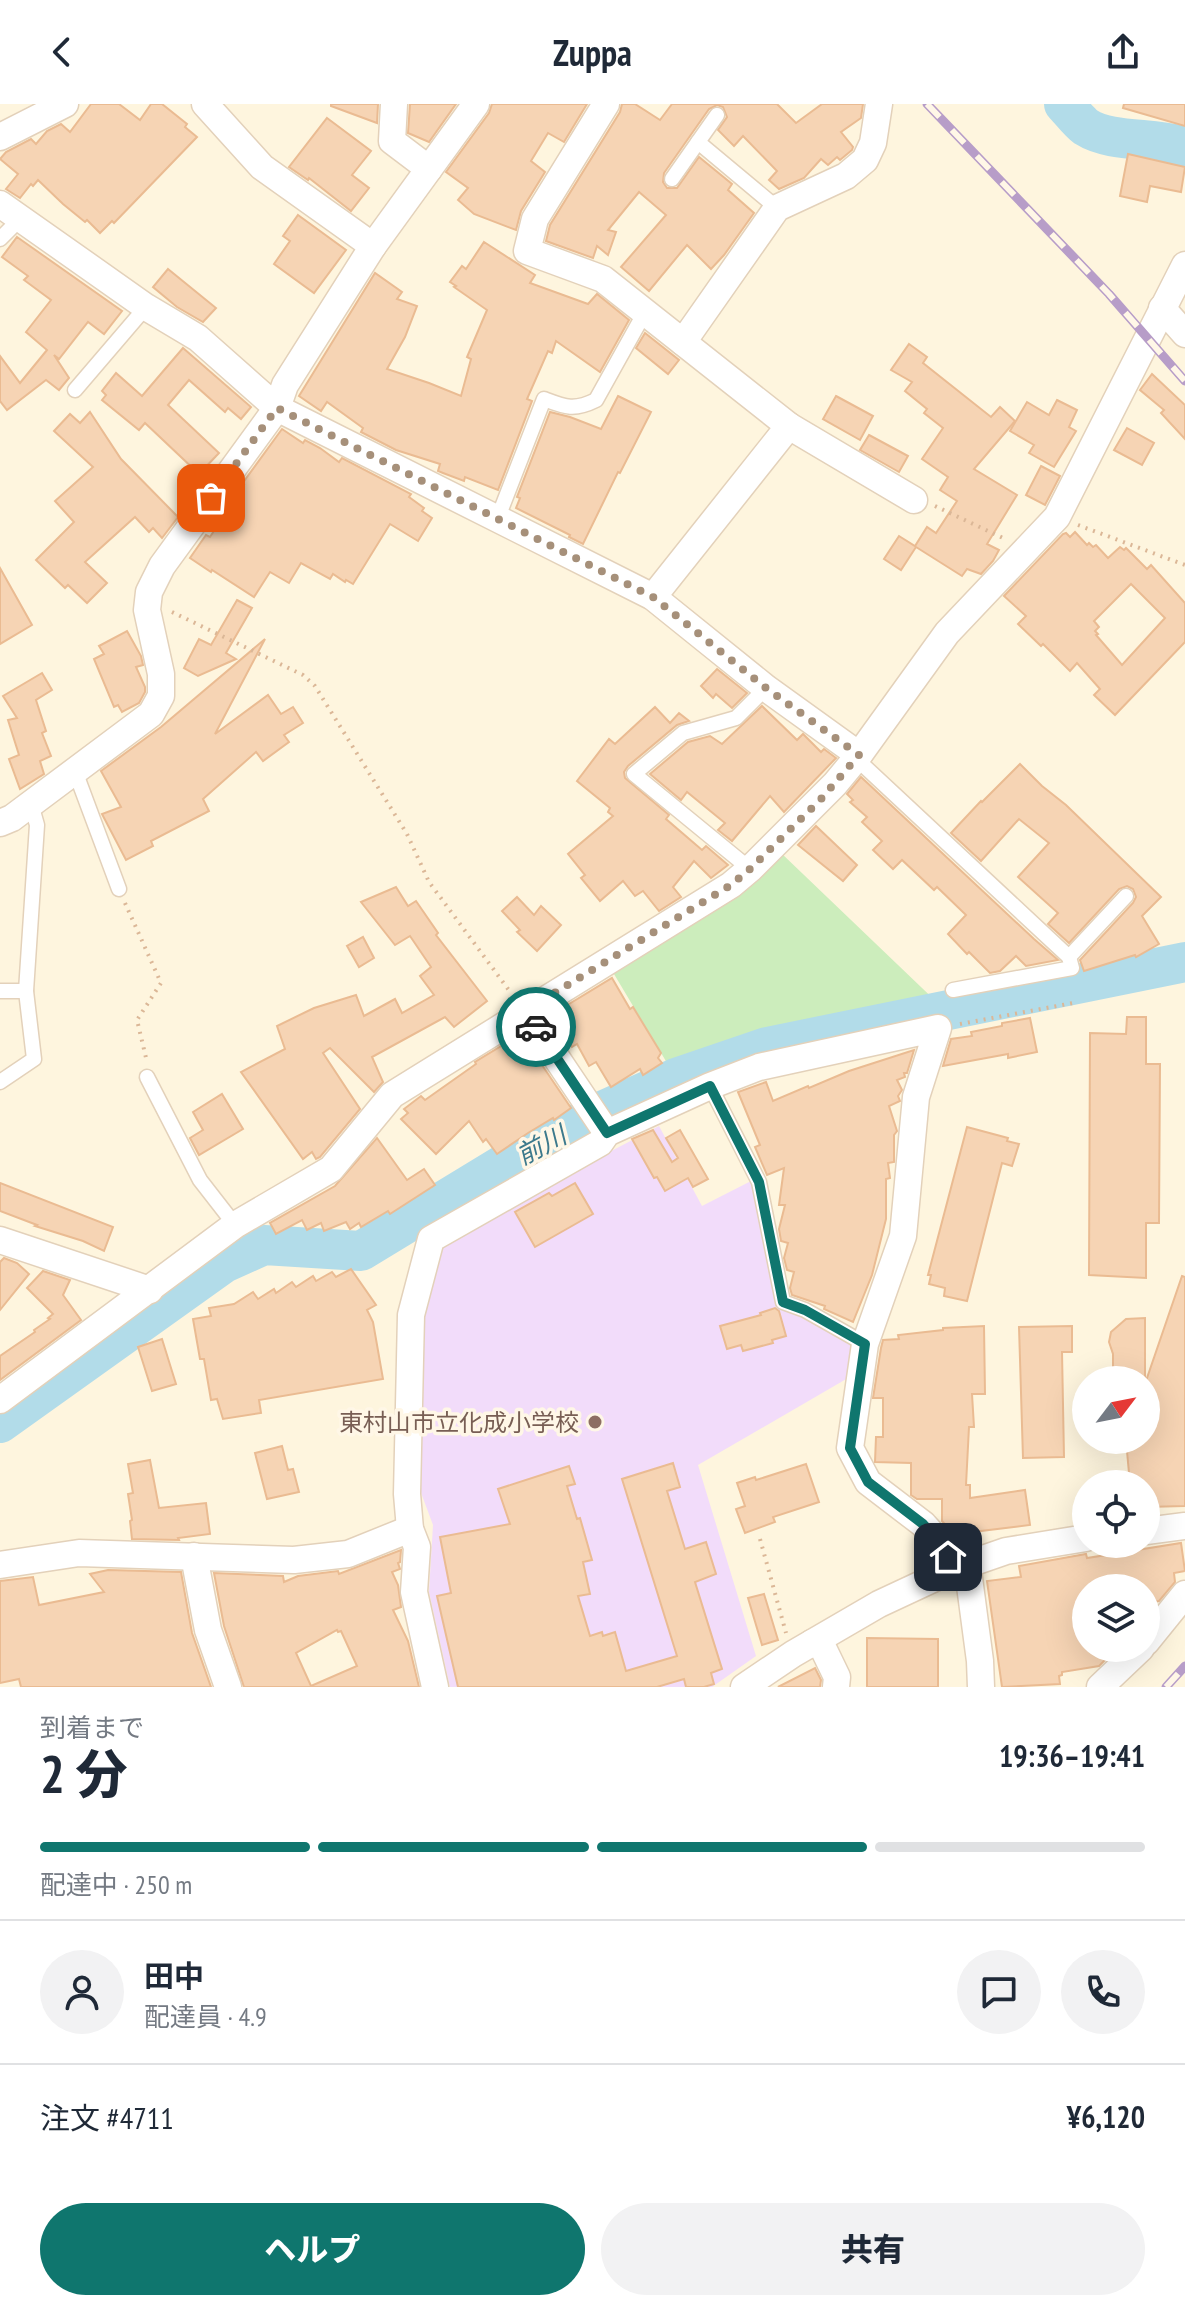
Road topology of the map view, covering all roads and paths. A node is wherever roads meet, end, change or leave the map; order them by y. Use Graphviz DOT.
graph roads {
  1 [pos="65,104"];
  2 [pos="205,104"];
  3 [pos="394,104"];
  4 [pos="476,104"];
  5 [pos="606,104"];
  6 [pos="879,104"];
  7 [pos="717,115"];
  8 [pos="0,137"];
  9 [pos="698,142"];
  10 [pos="429,169"];
  11 [pos="672,179"];
  12 [pos="777,208"];
  13 [pos="10,212"];
  14 [pos="0,239"];
  15 [pos="373,246"];
  16 [pos="1185,265"];
  17 [pos="146,307"];
  18 [pos="1162,308"];
  19 [pos="645,312"];
  20 [pos="1185,334"];
  21 [pos="683,342"];
  22 [pos="75,390"];
  23 [pos="277,408"];
  24 [pos="789,426"];
  25 [pos="914,500"];
  26 [pos="1057,517"];
  27 [pos="497,520"];
  28 [pos="1028,549"];
  29 [pos="1185,565"];
  30 [pos="653,597"];
  31 [pos="148,601"];
  32 [pos="766,688"];
  33 [pos="859,755"];
  34 [pos="75,771"];
  35 [pos="31,804"];
  36 [pos="0,823"];
  37 [pos="750,869"];
  38 [pos="119,889"];
  39 [pos="1126,896"];
  40 [pos="1069,957"];
  41 [pos="953,990"];
  42 [pos="0,991"];
  43 [pos="26,991"];
  44 [pos="1073,1003"];
  45 [pos="525,1011"];
  46 [pos="938,1028"];
  47 [pos="147,1077"];
  48 [pos="0,1082"];
  49 [pos="710,1086"];
  50 [pos="607,1133"];
  51 [pos="235,1225"];
  52 [pos="0,1240"];
  53 [pos="150,1290"];
  54 [pos="865,1344"];
  55 [pos="0,1400"];
  56 [pos="1185,1526"];
  57 [pos="410,1529"];
  58 [pos="1160,1529"];
  59 [pos="760,1539"];
  60 [pos="1072,1540"];
  61 [pos="194,1556"];
  62 [pos="0,1565"];
  63 [pos="961,1566"];
  64 [pos="1185,1594"];
  65 [pos="1160,1625"];
  66 [pos="800,1643"];
  67 [pos="1126,1662"];
  68 [pos="228,1687"];
  69 [pos="435,1687"];
  70 [pos="744,1687"];
  71 [pos="836,1687"];
  72 [pos="981,1687"];
  73 [pos="1100,1687"];
  1 -- 8 [label="street"];
  2 -- 15 [label="street"];
  3 -- 10 [label="street"];
  4 -- 10 [label="street"];
  5 -- 19 [label="street"];
  6 -- 12 [label="street"];
  7 -- 9 [label="lane"];
  9 -- 11 [label="lane"];
  9 -- 12 [label="lane"];
  10 -- 15 [label="street"];
  12 -- 21 [label="street"];
  13 -- 14 [label="lane"];
  13 -- 17 [label="street"];
  15 -- 23 [label="street"];
  16 -- 18 [label="street"];
  17 -- 22 [label="lane"];
  17 -- 23 [label="street"];
  18 -- 20 [label="street"];
  18 -- 26 [label="street"];
  19 -- 21 [label="street"];
  19 -- 27 [label="lane"];
  21 -- 24 [label="street"];
  23 -- 27 [label="street"];
  23 -- 31 [label="street"];
  24 -- 25 [label="street"];
  24 -- 30 [label="street"];
  25 -- 28 [label="path"];
  26 -- 28 [label="street"];
  26 -- 29 [label="path"];
  27 -- 30 [label="street"];
  28 -- 33 [label="street"];
  30 -- 32 [label="street"];
  31 -- 34 [label="street"];
  31 -- 45 [label="path"];
  32 -- 33 [label="street"];
  32 -- 37 [label="lane"];
  33 -- 37 [label="street"];
  33 -- 40 [label="lane"];
  34 -- 35 [label="street"];
  34 -- 38 [label="lane"];
  35 -- 36 [label="street"];
  35 -- 43 [label="lane"];
  37 -- 45 [label="street"];
  38 -- 47 [label="path"];
  39 -- 40 [label="lane"];
  40 -- 41 [label="lane"];
  42 -- 43 [label="lane"];
  43 -- 48 [label="lane"];
  44 -- 46 [label="path"];
  45 -- 50 [label="street"];
  45 -- 51 [label="street"];
  46 -- 49 [label="street"];
  46 -- 54 [label="street"];
  47 -- 51 [label="lane"];
  49 -- 50 [label="street"];
  49 -- 54 [label="lane"];
  50 -- 57 [label="street"];
  51 -- 53 [label="street"];
  52 -- 53 [label="street"];
  53 -- 55 [label="street"];
  54 -- 63 [label="street"];
  56 -- 58 [label="street"];
  57 -- 61 [label="street"];
  57 -- 69 [label="street"];
  59 -- 66 [label="path"];
  60 -- 63 [label="street"];
  61 -- 62 [label="street"];
  61 -- 68 [label="street"];
  63 -- 66 [label="street"];
  63 -- 72 [label="street"];
  64 -- 65 [label="street"];
  66 -- 70 [label="street"];
  66 -- 71 [label="street"];
  67 -- 73 [label="street"];
}
